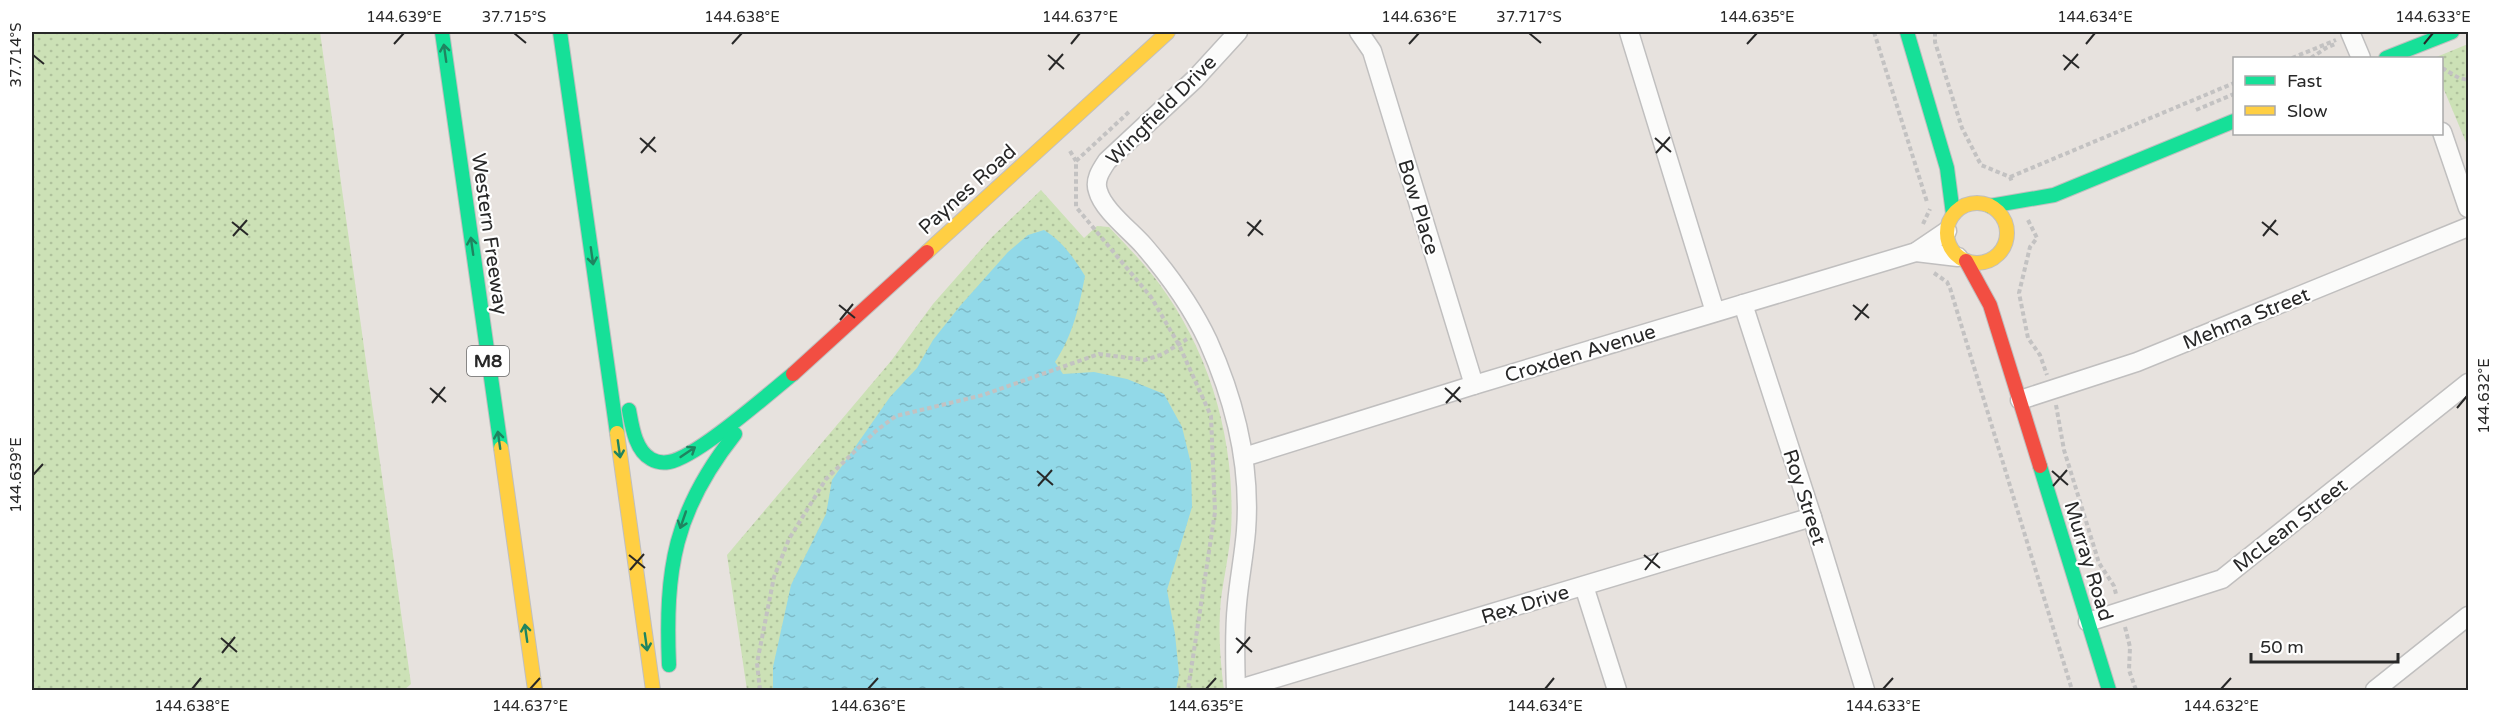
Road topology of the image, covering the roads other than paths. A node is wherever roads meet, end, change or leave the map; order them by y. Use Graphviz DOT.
graph roads {
  1 [pos="442,32"];
  2 [pos="560,32"];
  3 [pos="1168,32"];
  4 [pos="1238,32"];
  5 [pos="1359,32"];
  6 [pos="1629,32"];
  7 [pos="1907,32"];
  8 [pos="2452,32"];
  9 [pos="2350,33"];
  10 [pos="563,54"];
  11 [pos="2411,54"];
  12 [pos="2361,57"];
  13 [pos="2392,57"];
  14 [pos="2233,122"];
  15 [pos="2443,135"];
  16 [pos="1947,168"];
  17 [pos="2054,195"];
  18 [pos="1984,204"];
  19 [pos="2469,208"];
  20 [pos="1953,214"];
  21 [pos="2469,227"];
  22 [pos="1947,231"];
  23 [pos="2007,238"];
  24 [pos="1923,250"];
  25 [pos="1997,256"];
  26 [pos="1962,259"];
  27 [pos="606,261"];
  28 [pos="1743,304"];
  29 [pos="1990,305"];
  30 [pos="1715,312"];
  31 [pos="793,374"];
  32 [pos="2469,383"];
  33 [pos="1474,385"];
  34 [pos="627,394"];
  35 [pos="2020,400"];
  36 [pos="1244,457"];
  37 [pos="1812,517"];
  38 [pos="1584,586"];
  39 [pos="2469,616"];
  40 [pos="2088,622"];
  41 [pos="670,679"];
  42 [pos="535,690"];
  43 [pos="653,690"];
  44 [pos="1236,690"];
  45 [pos="1617,690"];
  46 [pos="1864,690"];
  47 [pos="2109,690"];
  48 [pos="2375,690"];
  42 -- 1 [label="main road, Western Freeway / M8, one-way"];
  2 -- 10 [label="main road"];
  3 -- 31 [label="main road, Paynes Road"];
  4 -- 36 [label="street, Wingfield Drive"];
  5 -- 33 [label="street, Bow Place"];
  6 -- 30 [label="street"];
  7 -- 16 [label="main road"];
  8 -- 11 [label="main road"];
  9 -- 12 [label="street"];
  10 -- 27 [label="main road"];
  10 -- 43 [label="main road, one-way"];
  11 -- 13 [label="main road"];
  14 -- 17 [label="main road"];
  15 -- 19 [label="street"];
  16 -- 18 [label="main road"];
  16 -- 20 [label="main road"];
  17 -- 18 [label="main road"];
  17 -- 23 [label="main road"];
  18 -- 20 [label="main road"];
  18 -- 23 [label="main road"];
  20 -- 22 [label="main road"];
  21 -- 35 [label="street, Mehma Street"];
  22 -- 24 [label="street, Croxden Avenue"];
  22 -- 26 [label="main road"];
  23 -- 25 [label="main road"];
  24 -- 26 [label="street, Croxden Avenue"];
  24 -- 28 [label="street, Croxden Avenue"];
  25 -- 26 [label="main road"];
  25 -- 29 [label="main road, Murray Road"];
  26 -- 29 [label="main road, Murray Road"];
  28 -- 30 [label="street, Croxden Avenue"];
  28 -- 37 [label="street, Roy Street"];
  29 -- 35 [label="main road, Murray Road"];
  30 -- 33 [label="street, Croxden Avenue"];
  34 -- 31 [label="main road, one-way"];
  31 -- 41 [label="main road, one-way"];
  32 -- 40 [label="street, McLean Street"];
  33 -- 36 [label="street, Croxden Avenue"];
  35 -- 40 [label="main road, Murray Road"];
  36 -- 44 [label="street, Wingfield Drive"];
  37 -- 38 [label="street, Rex Drive"];
  37 -- 46 [label="street, Roy Street"];
  38 -- 44 [label="street, Rex Drive"];
  38 -- 45 [label="street"];
  39 -- 48 [label="street"];
  40 -- 47 [label="main road, Murray Road"];
}
